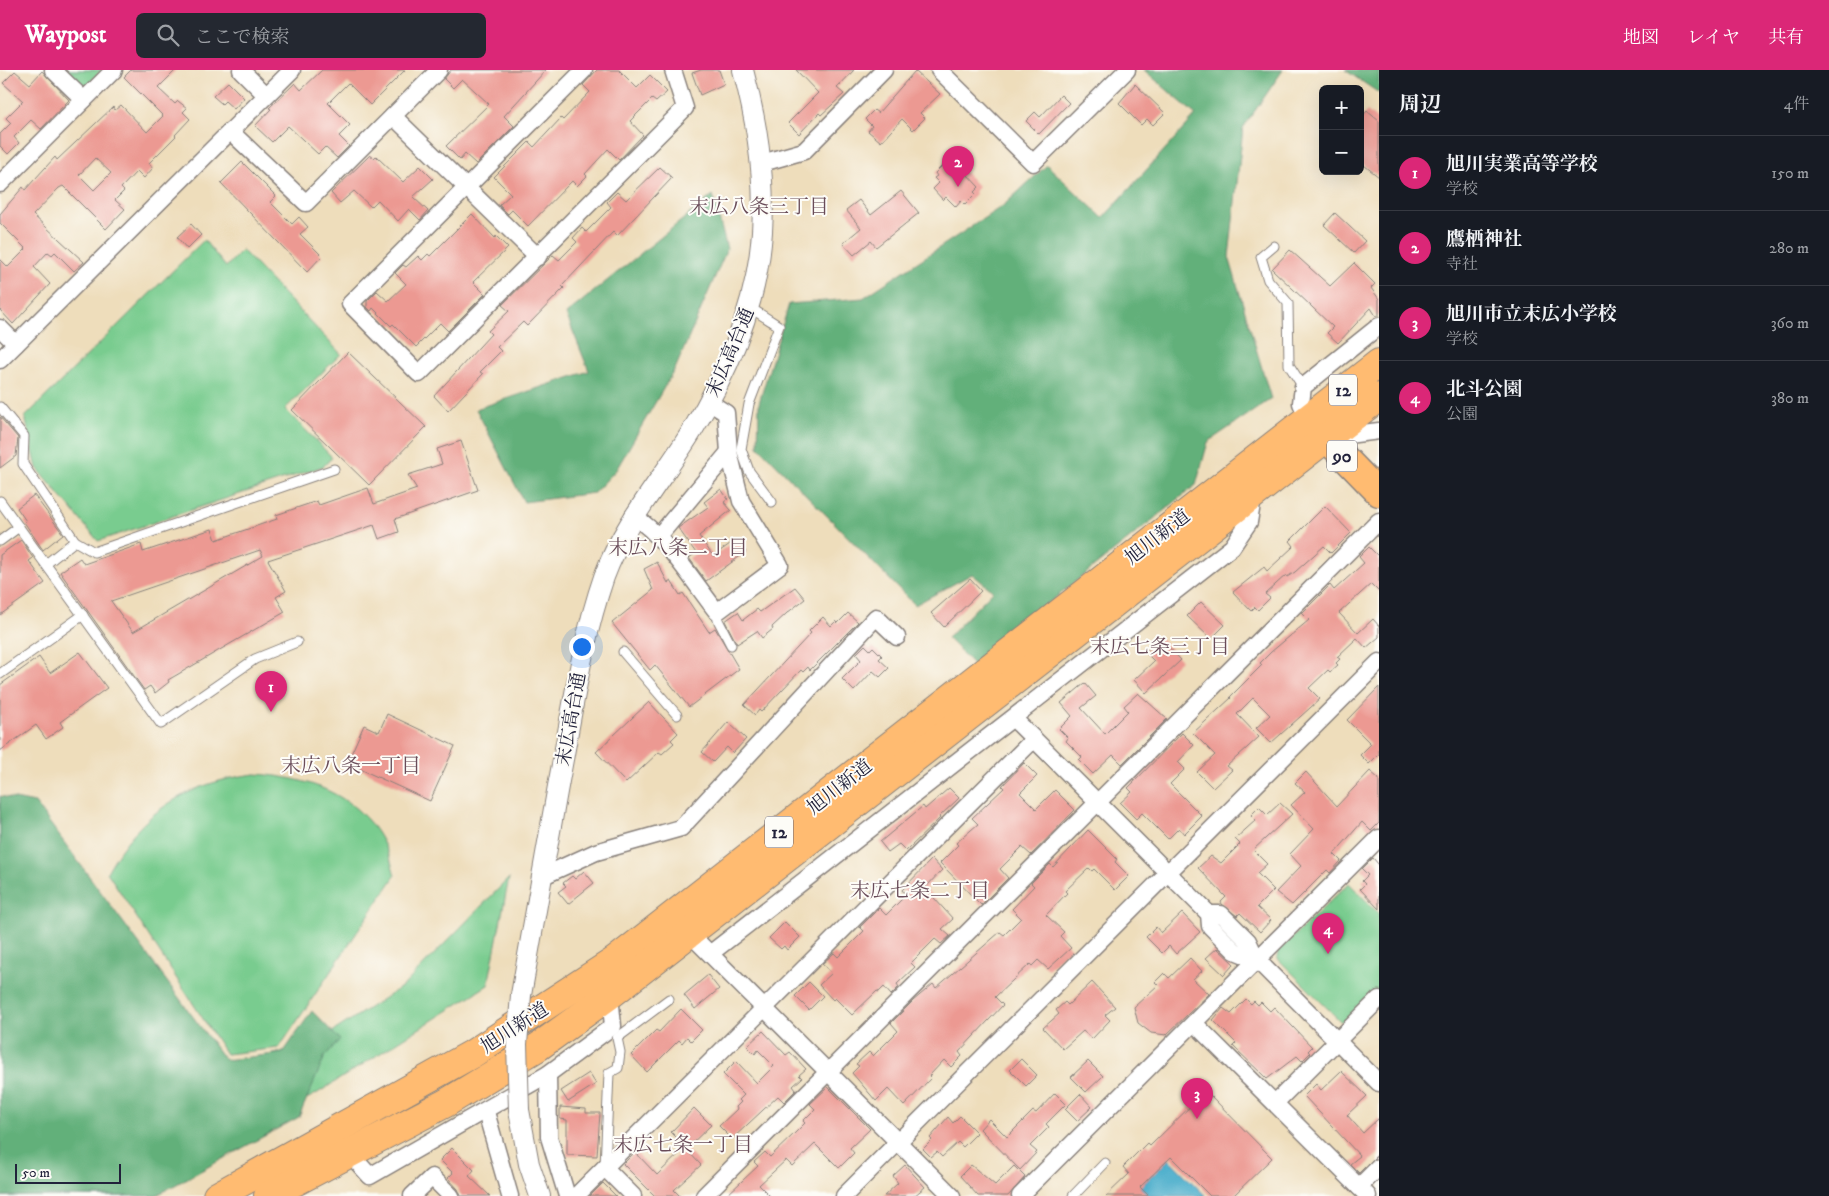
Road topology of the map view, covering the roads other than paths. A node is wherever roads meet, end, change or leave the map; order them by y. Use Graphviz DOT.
graph roads {
  1 [pos="53,70"];
  2 [pos="114,70"];
  3 [pos="241,70"];
  4 [pos="292,70"];
  5 [pos="439,70"];
  6 [pos="584,70"];
  7 [pos="673,70"];
  8 [pos="743,70"];
  9 [pos="884,70"];
  10 [pos="939,70"];
  11 [pos="1127,70"];
  12 [pos="266,95"];
  13 [pos="84,100"];
  14 [pos="393,116"];
  15 [pos="230,131"];
  16 [pos="762,163"];
  17 [pos="0,184"];
  18 [pos="468,188"];
  19 [pos="1274,246"];
  20 [pos="538,257"];
  21 [pos="749,307"];
  22 [pos="1379,326"];
  23 [pos="0,328"];
  24 [pos="16,344"];
  25 [pos="0,360"];
  26 [pos="1379,363"];
  27 [pos="1302,386"];
  28 [pos="1379,397"];
  29 [pos="709,402"];
  30 [pos="0,407"];
  31 [pos="1307,417"];
  32 [pos="1379,431"];
  33 [pos="1324,438"];
  34 [pos="729,452"];
  35 [pos="334,469"];
  36 [pos="1379,493"];
  37 [pos="1253,498"];
  38 [pos="0,500"];
  39 [pos="772,502"];
  40 [pos="633,516"];
  41 [pos="1379,521"];
  42 [pos="19,527"];
  43 [pos="658,537"];
  44 [pos="0,540"];
  45 [pos="75,541"];
  46 [pos="46,564"];
  47 [pos="717,612"];
  48 [pos="83,615"];
  49 [pos="897,637"];
  50 [pos="298,642"];
  51 [pos="731,646"];
  52 [pos="623,652"];
  53 [pos="1379,662"];
  54 [pos="0,674"];
  55 [pos="677,715"];
  56 [pos="1014,719"];
  57 [pos="1034,738"];
  58 [pos="1098,802"];
  59 [pos="1379,838"];
  60 [pos="1170,872"];
  61 [pos="541,877"];
  62 [pos="690,934"];
  63 [pos="711,953"];
  64 [pos="1257,960"];
  65 [pos="610,995"];
  66 [pos="1379,998"];
  67 [pos="668,999"];
  68 [pos="764,1007"];
  69 [pos="1194,1022"];
  70 [pos="613,1033"];
  71 [pos="1336,1040"];
  72 [pos="829,1072"];
  73 [pos="548,1074"];
  74 [pos="1379,1083"];
  75 [pos="1275,1103"];
  76 [pos="486,1112"];
  77 [pos="898,1142"];
  78 [pos="349,1153"];
  79 [pos="1105,1163"];
  80 [pos="1379,1167"];
  81 [pos="605,1168"];
  82 [pos="1364,1192"];
  83 [pos="217,1196"];
  84 [pos="268,1196"];
  85 [pos="412,1196"];
  86 [pos="451,1196"];
  87 [pos="510,1196"];
  88 [pos="540,1196"];
  89 [pos="567,1196"];
  90 [pos="576,1196"];
  91 [pos="633,1196"];
  92 [pos="704,1196"];
  93 [pos="844,1196"];
  94 [pos="952,1196"];
  95 [pos="1020,1196"];
  96 [pos="1072,1196"];
  1 -- 13 [label="street"];
  2 -- 13 [label="street"];
  3 -- 12 [label="street"];
  4 -- 12 [label="street"];
  5 -- 14 [label="street"];
  6 -- 18 [label="street"];
  7 -- 20 [label="street"];
  8 -- 16 [label="street, 末広高台通"];
  9 -- 16 [label="street"];
  10 -- 11 [label="street"];
  12 -- 15 [label="street"];
  13 -- 17 [label="street"];
  14 -- 15 [label="street"];
  14 -- 18 [label="street"];
  15 -- 24 [label="street"];
  16 -- 21 [label="street, 末広高台通"];
  18 -- 20 [label="street"];
  18 -- 20 [label="street"];
  19 -- 27 [label="lane"];
  21 -- 29 [label="street, 末広高台通"];
  21 -- 39 [label="lane"];
  22 -- 27 [label="street"];
  23 -- 24 [label="street"];
  24 -- 25 [label="street"];
  26 -- 31 [label="highway, 旭川新道 / 12"];
  27 -- 31 [label="street"];
  28 -- 33 [label="highway, 旭川新道 / 12"];
  29 -- 34 [label="street"];
  29 -- 40 [label="street, 末広高台通"];
  30 -- 45 [label="lane"];
  31 -- 33 [label="main road, 90"];
  31 -- 83 [label="highway, 旭川新道 / 12"];
  32 -- 33 [label="street"];
  33 -- 36 [label="main road, 90"];
  33 -- 37 [label="highway, 旭川新道 / 12"];
  34 -- 43 [label="street"];
  34 -- 47 [label="street"];
  35 -- 45 [label="lane"];
  37 -- 56 [label="street"];
  37 -- 62 [label="highway, 旭川新道 / 12"];
  38 -- 42 [label="lane"];
  40 -- 43 [label="street"];
  40 -- 61 [label="street, 末広高台通"];
  41 -- 58 [label="street"];
  42 -- 44 [label="lane"];
  42 -- 46 [label="lane"];
  43 -- 47 [label="street"];
  45 -- 46 [label="lane"];
  46 -- 48 [label="lane"];
  47 -- 51 [label="lane"];
  48 -- 50 [label="lane"];
  48 -- 54 [label="lane"];
  49 -- 61 [label="street"];
  52 -- 55 [label="lane"];
  53 -- 60 [label="street"];
  56 -- 57 [label="street"];
  56 -- 63 [label="street"];
  57 -- 58 [label="street"];
  57 -- 68 [label="street"];
  58 -- 60 [label="street"];
  58 -- 72 [label="street"];
  59 -- 64 [label="street"];
  60 -- 64 [label="street"];
  60 -- 77 [label="street"];
  61 -- 88 [label="street, 末広高台通, bridge"];
  62 -- 63 [label="street"];
  62 -- 65 [label="highway, 旭川新道 / 12"];
  63 -- 68 [label="street"];
  64 -- 69 [label="street"];
  64 -- 71 [label="street"];
  65 -- 70 [label="street"];
  65 -- 78 [label="highway, 旭川新道 / 12"];
  66 -- 71 [label="street"];
  67 -- 70 [label="lane"];
  68 -- 72 [label="street"];
  68 -- 81 [label="street"];
  69 -- 75 [label="street"];
  69 -- 95 [label="street"];
  70 -- 73 [label="street"];
  70 -- 81 [label="lane"];
  71 -- 74 [label="street"];
  71 -- 75 [label="street"];
  72 -- 77 [label="street"];
  72 -- 92 [label="street"];
  73 -- 76 [label="street"];
  73 -- 89 [label="street"];
  75 -- 82 [label="street"];
  76 -- 78 [label="street"];
  76 -- 87 [label="street"];
  77 -- 93 [label="street"];
  77 -- 94 [label="street"];
  78 -- 84 [label="highway, 旭川新道 / 12"];
  79 -- 96 [label="lane"];
  80 -- 82 [label="street"];
  81 -- 90 [label="street"];
  81 -- 91 [label="street"];
  85 -- 86 [label="street"];
}
